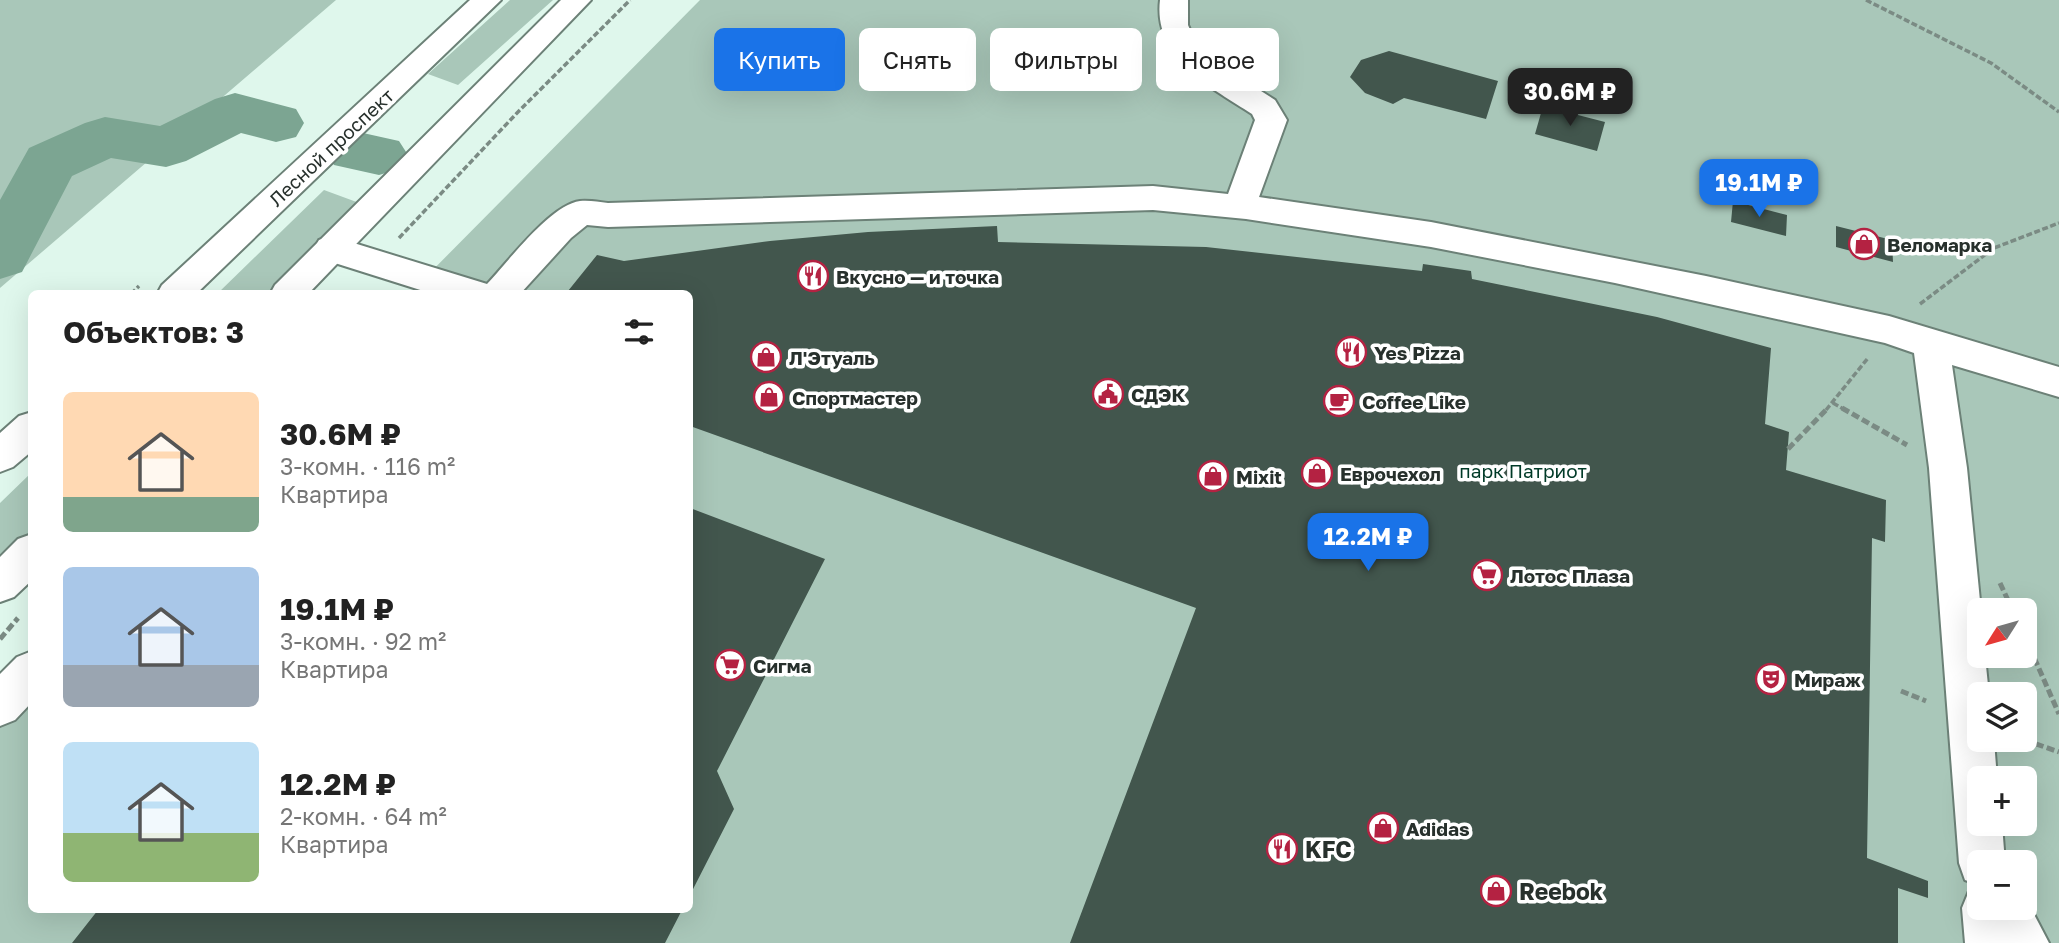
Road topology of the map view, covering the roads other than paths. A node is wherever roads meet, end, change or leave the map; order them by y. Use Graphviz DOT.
graph roads {
  1 [pos="487,0"];
  2 [pos="577,0"];
  3 [pos="1174,0"];
  4 [pos="1240,205"];
  5 [pos="331,249"];
  6 [pos="178,290"];
  7 [pos="291,290"];
  8 [pos="462,290"];
  9 [pos="503,290"];
  10 [pos="1931,345"];
  11 [pos="2059,382"];
  12 [pos="28,431"];
  13 [pos="0,456"];
  14 [pos="28,556"];
  15 [pos="0,584"];
  16 [pos="28,675"];
  17 [pos="0,705"];
  18 [pos="1981,850"];
  19 [pos="1987,920"];
  20 [pos="2011,920"];
  21 [pos="1989,943"];
  22 [pos="2025,943"];
  1 -- 6 [label="main road, Лесной проспект"];
  2 -- 5 [label="main road"];
  3 -- 4 [label="main road"];
  4 -- 9 [label="main road"];
  4 -- 10 [label="main road"];
  5 -- 7 [label="main road"];
  5 -- 8 [label="main road"];
  10 -- 11 [label="main road"];
  10 -- 18 [label="main road"];
  12 -- 13 [label="main road"];
  14 -- 15 [label="main road"];
  16 -- 17 [label="main road"];
  19 -- 21 [label="main road"];
  20 -- 22 [label="main road"];
}
